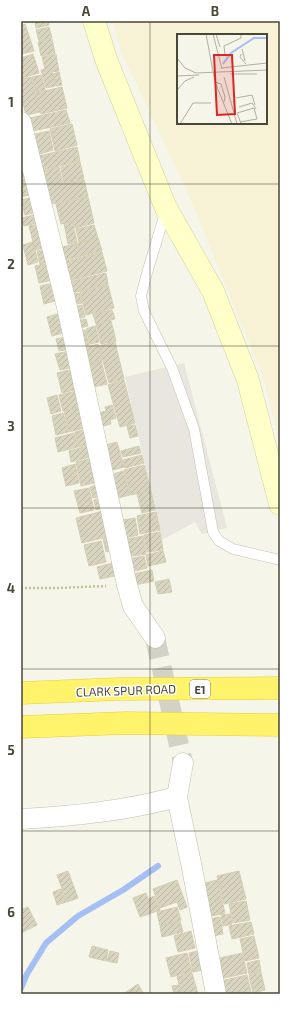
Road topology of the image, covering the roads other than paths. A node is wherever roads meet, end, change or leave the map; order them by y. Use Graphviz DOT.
graph roads {
  1 [pos="94,21"];
  2 [pos="21,122"];
  3 [pos="166,208"];
  4 [pos="280,504"];
  5 [pos="280,560"];
  6 [pos="155,638"];
  7 [pos="21,686"];
  8 [pos="280,688"];
  9 [pos="66,692"];
  10 [pos="21,694"];
  11 [pos="280,725"];
  12 [pos="21,727"];
  13 [pos="183,763"];
  14 [pos="177,798"];
  15 [pos="21,819"];
  16 [pos="216,994"];
  1 -- 3 [label="main road"];
  2 -- 6 [label="street"];
  3 -- 4 [label="main road"];
  3 -- 5 [label="lane"];
  7 -- 9 [label="highway"];
  8 -- 9 [label="highway, CLARK SPUR ROAD / E1"];
  9 -- 10 [label="highway, CLARK SPUR ROAD / E1"];
  11 -- 12 [label="highway"];
  13 -- 14 [label="street"];
  14 -- 15 [label="street"];
  14 -- 16 [label="street"];
}
